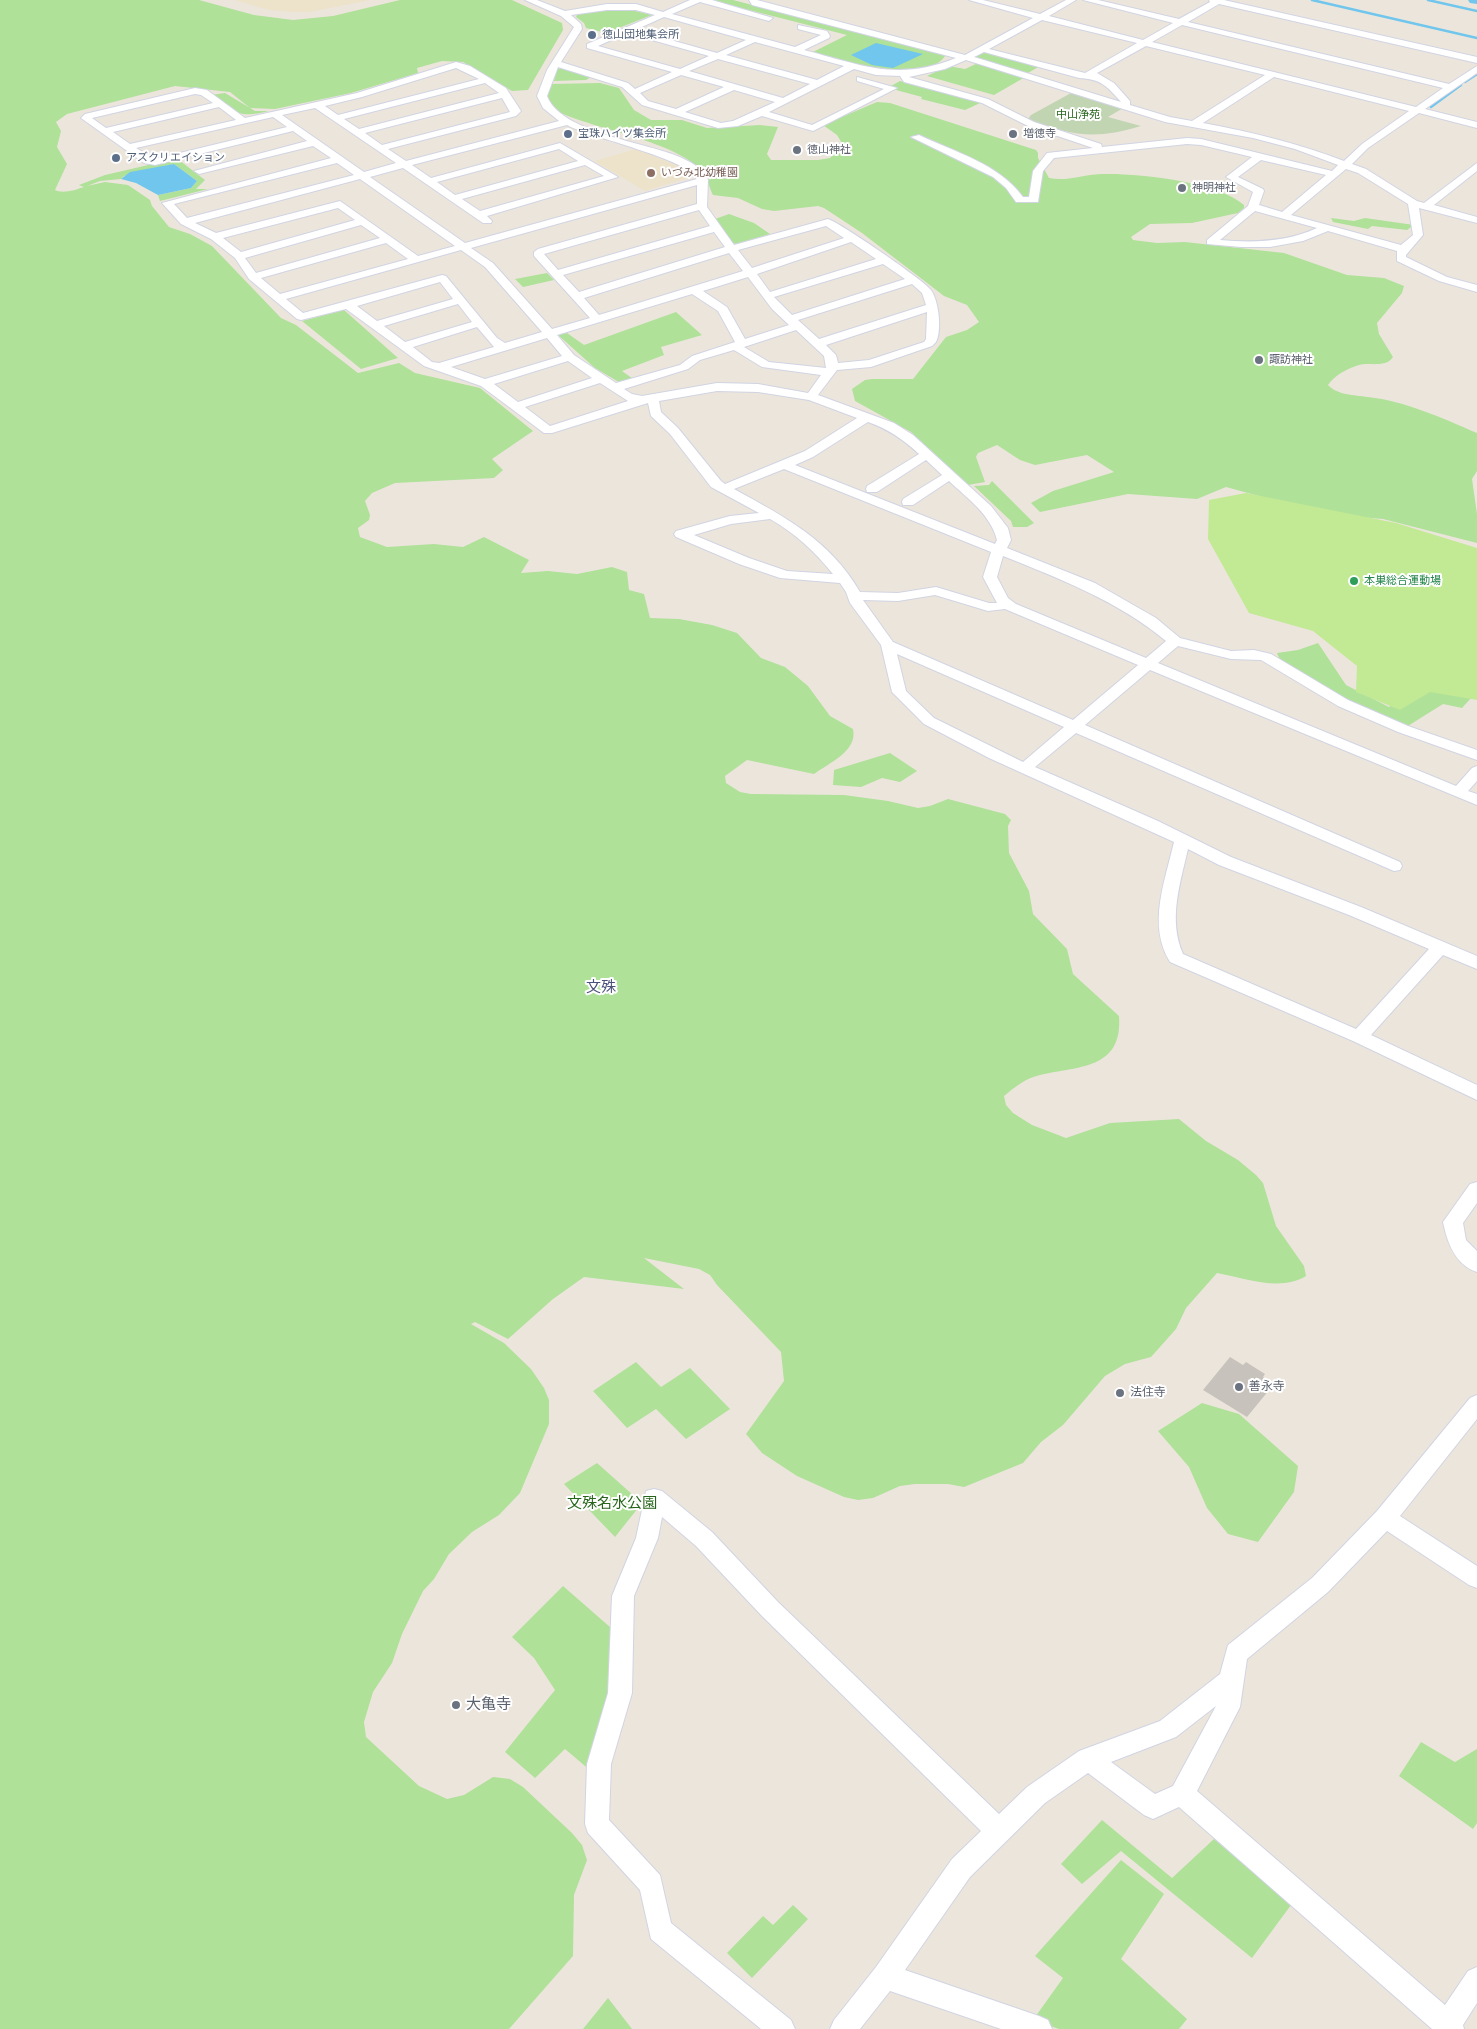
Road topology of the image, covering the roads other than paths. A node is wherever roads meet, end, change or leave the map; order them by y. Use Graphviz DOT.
graph roads {
  1 [pos="529,0"];
  2 [pos="614,0"];
  3 [pos="697,0"];
  4 [pos="702,0"];
  5 [pos="753,0"];
  6 [pos="973,0"];
  7 [pos="1072,0"];
  8 [pos="1087,0"];
  9 [pos="1217,0"];
  10 [pos="604,3"];
  11 [pos="629,7"];
  12 [pos="564,14"];
  13 [pos="662,14"];
  14 [pos="1042,17"];
  15 [pos="1181,22"];
  16 [pos="626,30"];
  17 [pos="755,40"];
  18 [pos="1146,43"];
  19 [pos="981,49"];
  20 [pos="796,50"];
  21 [pos="718,56"];
  22 [pos="964,57"];
  23 [pos="1477,60"];
  24 [pos="556,64"];
  25 [pos="852,66"];
  26 [pos="1477,69"];
  27 [pos="682,72"];
  28 [pos="837,73"];
  29 [pos="1089,74"];
  30 [pos="1273,74"];
  31 [pos="902,75"];
  32 [pos="487,80"];
  33 [pos="816,83"];
  34 [pos="732,87"];
  35 [pos="1450,87"];
  36 [pos="635,92"];
  37 [pos="504,96"];
  38 [pos="783,101"];
  39 [pos="220,104"];
  40 [pos="316,104"];
  41 [pos="1124,105"];
  42 [pos="1417,110"];
  43 [pos="273,113"];
  44 [pos="676,113"];
  45 [pos="761,113"];
  46 [pos="336,118"];
  47 [pos="242,120"];
  48 [pos="566,122"];
  49 [pos="1195,124"];
  50 [pos="1477,125"];
  51 [pos="295,128"];
  52 [pos="104,131"];
  53 [pos="358,132"];
  54 [pos="916,137"];
  55 [pos="314,142"];
  56 [pos="128,147"];
  57 [pos="380,148"];
  58 [pos="1108,149"];
  59 [pos="181,156"];
  60 [pos="1260,156"];
  61 [pos="339,159"];
  62 [pos="587,161"];
  63 [pos="1346,164"];
  64 [pos="405,165"];
  65 [pos="1477,166"];
  66 [pos="199,171"];
  67 [pos="1333,174"];
  68 [pos="364,176"];
  69 [pos="703,180"];
  70 [pos="430,181"];
  71 [pos="221,188"];
  72 [pos="455,198"];
  73 [pos="1412,203"];
  74 [pos="702,207"];
  75 [pos="1253,207"];
  76 [pos="1425,207"];
  77 [pos="479,215"];
  78 [pos="1283,216"];
  79 [pos="1477,220"];
  80 [pos="363,221"];
  81 [pos="185,222"];
  82 [pos="716,228"];
  83 [pos="1327,228"];
  84 [pos="506,234"];
  85 [pos="215,237"];
  86 [pos="854,238"];
  87 [pos="388,239"];
  88 [pos="463,246"];
  89 [pos="731,249"];
  90 [pos="1402,249"];
  91 [pos="239,256"];
  92 [pos="415,259"];
  93 [pos="885,260"];
  94 [pos="749,273"];
  95 [pos="556,274"];
  96 [pos="253,277"];
  97 [pos="914,280"];
  98 [pos="1477,289"];
  99 [pos="694,290"];
  100 [pos="577,296"];
  101 [pos="767,296"];
  102 [pos="278,298"];
  103 [pos="460,300"];
  104 [pos="348,305"];
  105 [pos="933,308"];
  106 [pos="597,319"];
  107 [pos="794,323"];
  108 [pos="375,324"];
  109 [pos="479,324"];
  110 [pos="549,333"];
  111 [pos="738,344"];
  112 [pos="817,344"];
  113 [pos="404,346"];
  114 [pos="502,347"];
  115 [pos="570,357"];
  116 [pos="439,367"];
  117 [pos="832,370"];
  118 [pos="601,379"];
  119 [pos="485,384"];
  120 [pos="614,388"];
  121 [pos="653,397"];
  122 [pos="811,397"];
  123 [pos="638,400"];
  124 [pos="516,406"];
  125 [pos="867,417"];
  126 [pos="927,454"];
  127 [pos="785,465"];
  128 [pos="950,475"];
  129 [pos="722,489"];
  130 [pos="872,489"];
  131 [pos="908,502"];
  132 [pos="774,515"];
  133 [pos="1001,549"];
  134 [pos="843,579"];
  135 [pos="855,596"];
  136 [pos="1007,604"];
  137 [pos="1175,641"];
  138 [pos="888,646"];
  139 [pos="1147,664"];
  140 [pos="1076,727"];
  141 [pos="1477,755"];
  142 [pos="1024,770"];
  143 [pos="1477,771"];
  144 [pos="1459,792"];
  145 [pos="1477,800"];
  146 [pos="1182,840"];
  147 [pos="1394,866"];
  148 [pos="1441,947"];
  149 [pos="1477,963"];
  150 [pos="1359,1037"];
  151 [pos="1477,1093"];
  152 [pos="1477,1189"];
  153 [pos="1477,1264"];
  154 [pos="1477,1404"];
  155 [pos="1385,1518"];
  156 [pos="1477,1578"];
  157 [pos="1231,1680"];
  158 [pos="1088,1759"];
  159 [pos="1182,1794"];
  160 [pos="998,1831"];
  161 [pos="885,1976"];
  162 [pos="1477,1980"];
  163 [pos="1449,2027"];
  164 [pos="782,2029"];
  165 [pos="843,2029"];
  166 [pos="1040,2029"];
  1 -- 12 [label="street"];
  2 -- 11 [label="street"];
  3 -- 13 [label="street"];
  4 -- 20 [label="street"];
  5 -- 22 [label="street"];
  6 -- 14 [label="street"];
  7 -- 14 [label="street"];
  8 -- 15 [label="street"];
  9 -- 15 [label="street"];
  9 -- 23 [label="street"];
  10 -- 11 [label="street"];
  10 -- 12 [label="street"];
  11 -- 13 [label="street"];
  12 -- 24 [label="street"];
  13 -- 16 [label="street"];
  13 -- 17 [label="street"];
  14 -- 18 [label="street"];
  14 -- 19 [label="street"];
  15 -- 18 [label="street"];
  15 -- 35 [label="street"];
  16 -- 21 [label="street"];
  16 -- 27 [label="street"];
  17 -- 20 [label="street"];
  17 -- 21 [label="street"];
  18 -- 29 [label="street"];
  18 -- 30 [label="street"];
  19 -- 22 [label="street"];
  19 -- 29 [label="street"];
  20 -- 25 [label="street"];
  21 -- 27 [label="street"];
  21 -- 33 [label="street"];
  22 -- 31 [label="street"];
  22 -- 41 [label="street"];
  24 -- 36 [label="street"];
  24 -- 48 [label="street"];
  25 -- 28 [label="street"];
  25 -- 31 [label="street"];
  26 -- 35 [label="street"];
  27 -- 34 [label="street"];
  27 -- 36 [label="street"];
  28 -- 33 [label="street"];
  28 -- 45 [label="street"];
  29 -- 41 [label="street"];
  30 -- 42 [label="street"];
  30 -- 49 [label="street"];
  31 -- 58 [label="street"];
  32 -- 37 [label="street"];
  32 -- 40 [label="street"];
  32 -- 46 [label="street"];
  33 -- 38 [label="street"];
  34 -- 38 [label="street"];
  34 -- 44 [label="street"];
  35 -- 42 [label="street"];
  36 -- 44 [label="street"];
  37 -- 53 [label="street"];
  37 -- 57 [label="street"];
  38 -- 45 [label="street"];
  39 -- 47 [label="street"];
  39 -- 52 [label="street"];
  39 -- 52 [label="street"];
  40 -- 43 [label="street"];
  40 -- 46 [label="street"];
  41 -- 49 [label="street"];
  42 -- 50 [label="street"];
  42 -- 63 [label="street"];
  43 -- 47 [label="street"];
  43 -- 51 [label="street"];
  44 -- 45 [label="street"];
  46 -- 53 [label="street"];
  47 -- 56 [label="street"];
  48 -- 64 [label="street"];
  48 -- 69 [label="street"];
  49 -- 63 [label="street"];
  51 -- 55 [label="street"];
  51 -- 59 [label="street"];
  52 -- 56 [label="street"];
  53 -- 57 [label="street"];
  54 -- 58 [label="street"];
  55 -- 61 [label="street"];
  55 -- 66 [label="street"];
  56 -- 59 [label="street"];
  57 -- 64 [label="street"];
  58 -- 60 [label="street"];
  59 -- 66 [label="street"];
  60 -- 67 [label="street"];
  60 -- 75 [label="street"];
  61 -- 68 [label="street"];
  61 -- 71 [label="street"];
  62 -- 70 [label="street"];
  62 -- 72 [label="street"];
  62 -- 77 [label="street"];
  63 -- 67 [label="street"];
  63 -- 73 [label="street"];
  64 -- 68 [label="street"];
  64 -- 70 [label="street"];
  65 -- 76 [label="street"];
  66 -- 71 [label="street"];
  67 -- 78 [label="street"];
  68 -- 81 [label="street"];
  68 -- 88 [label="street"];
  69 -- 74 [label="street"];
  69 -- 84 [label="street"];
  70 -- 72 [label="street"];
  71 -- 81 [label="street"];
  72 -- 77 [label="street"];
  73 -- 76 [label="street"];
  73 -- 90 [label="street"];
  74 -- 82 [label="street"];
  74 -- 95 [label="street"];
  75 -- 78 [label="street"];
  75 -- 83 [label="street"];
  76 -- 79 [label="street"];
  77 -- 84 [label="street"];
  78 -- 83 [label="street"];
  80 -- 85 [label="street"];
  80 -- 87 [label="street"];
  80 -- 91 [label="street"];
  81 -- 85 [label="street"];
  82 -- 89 [label="street"];
  82 -- 95 [label="street"];
  83 -- 90 [label="street"];
  84 -- 88 [label="street"];
  85 -- 91 [label="street"];
  86 -- 89 [label="street"];
  86 -- 93 [label="street"];
  86 -- 94 [label="street"];
  87 -- 92 [label="street"];
  87 -- 96 [label="street"];
  88 -- 92 [label="street"];
  88 -- 110 [label="street"];
  89 -- 94 [label="street"];
  89 -- 100 [label="street"];
  90 -- 98 [label="street"];
  91 -- 96 [label="street"];
  92 -- 102 [label="street"];
  93 -- 97 [label="street"];
  93 -- 101 [label="street"];
  94 -- 99 [label="street"];
  94 -- 101 [label="street"];
  95 -- 100 [label="street"];
  96 -- 102 [label="street"];
  97 -- 105 [label="street"];
  97 -- 107 [label="street"];
  99 -- 106 [label="street"];
  99 -- 111 [label="street"];
  100 -- 106 [label="street"];
  101 -- 107 [label="street"];
  102 -- 104 [label="street"];
  103 -- 104 [label="street"];
  103 -- 108 [label="street"];
  103 -- 109 [label="street"];
  104 -- 108 [label="street"];
  105 -- 112 [label="street"];
  105 -- 117 [label="street"];
  106 -- 110 [label="street"];
  107 -- 111 [label="street"];
  107 -- 112 [label="street"];
  108 -- 113 [label="street"];
  109 -- 113 [label="street"];
  109 -- 114 [label="street"];
  110 -- 114 [label="street"];
  110 -- 115 [label="street"];
  111 -- 117 [label="street"];
  111 -- 120 [label="street"];
  112 -- 117 [label="street"];
  113 -- 116 [label="street"];
  114 -- 116 [label="street"];
  115 -- 118 [label="street"];
  115 -- 119 [label="street"];
  116 -- 119 [label="street"];
  117 -- 122 [label="street"];
  118 -- 120 [label="street"];
  118 -- 124 [label="street"];
  119 -- 124 [label="street"];
  120 -- 123 [label="street"];
  121 -- 122 [label="street"];
  121 -- 123 [label="street"];
  121 -- 129 [label="street"];
  122 -- 125 [label="street"];
  123 -- 124 [label="street"];
  125 -- 126 [label="street"];
  125 -- 127 [label="street"];
  126 -- 128 [label="street"];
  126 -- 130 [label="street"];
  127 -- 129 [label="street"];
  127 -- 133 [label="street"];
  128 -- 131 [label="street"];
  128 -- 133 [label="street"];
  129 -- 132 [label="street"];
  132 -- 134 [label="street"];
  132 -- 134 [label="street"];
  133 -- 136 [label="street"];
  133 -- 137 [label="street"];
  134 -- 135 [label="street"];
  135 -- 136 [label="street"];
  135 -- 138 [label="street"];
  136 -- 139 [label="street"];
  137 -- 139 [label="street"];
  137 -- 141 [label="street"];
  138 -- 140 [label="street"];
  138 -- 142 [label="street"];
  139 -- 140 [label="street"];
  139 -- 144 [label="street"];
  140 -- 142 [label="street"];
  140 -- 147 [label="street"];
  142 -- 146 [label="street"];
  143 -- 144 [label="street"];
  144 -- 145 [label="street"];
  146 -- 148 [label="street"];
  146 -- 150 [label="street"];
  148 -- 149 [label="street"];
  148 -- 150 [label="street"];
  150 -- 151 [label="street"];
  152 -- 153 [label="street"];
  154 -- 155 [label="street"];
  155 -- 156 [label="street"];
  155 -- 157 [label="street"];
  157 -- 158 [label="street"];
  157 -- 159 [label="street"];
  158 -- 159 [label="street"];
  158 -- 160 [label="street"];
  159 -- 163 [label="street"];
  160 -- 161 [label="street"];
  160 -- 164 [label="street"];
  161 -- 165 [label="street"];
  161 -- 166 [label="street"];
  162 -- 163 [label="street"];
}
